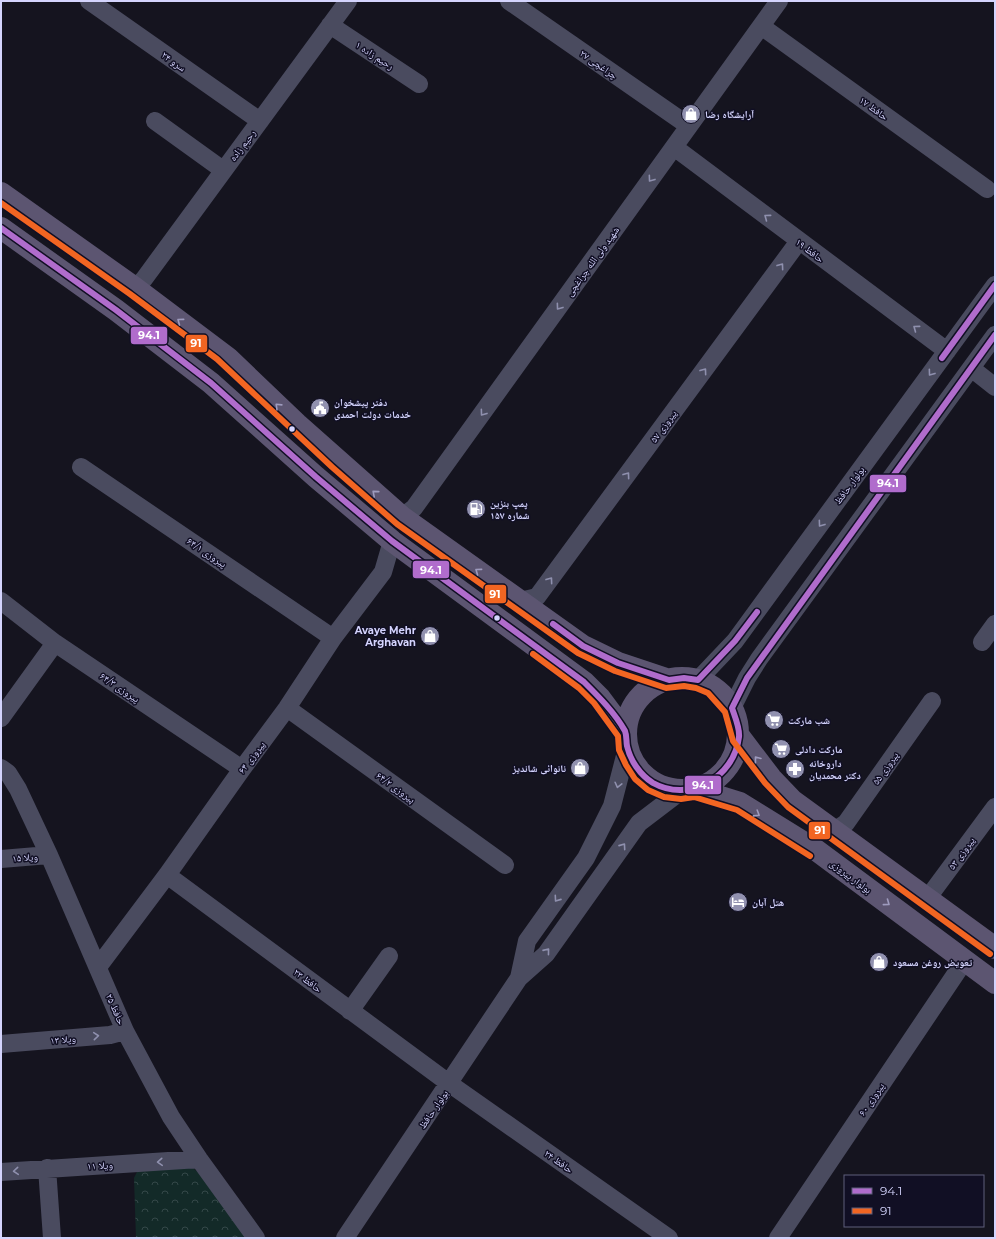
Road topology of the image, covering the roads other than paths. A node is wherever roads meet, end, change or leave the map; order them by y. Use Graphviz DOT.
graph roads {
  1 [pos="89,1"];
  2 [pos="348,1"];
  3 [pos="509,1"];
  4 [pos="779,1"];
  5 [pos="330,25"];
  6 [pos="761,26"];
  7 [pos="419,84"];
  8 [pos="154,121"];
  9 [pos="260,121"];
  10 [pos="688,126"];
  11 [pos="674,147"];
  12 [pos="223,170"];
  13 [pos="987,189"];
  14 [pos="1,193"];
  15 [pos="1,228"];
  16 [pos="800,242"];
  17 [pos="995,285"];
  18 [pos="135,288"];
  19 [pos="995,335"];
  20 [pos="947,351"];
  21 [pos="971,368"];
  22 [pos="995,387"];
  23 [pos="81,467"];
  24 [pos="402,517"];
  25 [pos="392,541"];
  26 [pos="1,601"];
  27 [pos="520,601"];
  28 [pos="995,624"];
  29 [pos="333,638"];
  30 [pos="982,642"];
  31 [pos="55,643"];
  32 [pos="669,680"];
  33 [pos="698,680"];
  34 [pos="932,701"];
  35 [pos="288,708"];
  36 [pos="732,708"];
  37 [pos="1,718"];
  38 [pos="739,736"];
  39 [pos="626,740"];
  40 [pos="1,768"];
  41 [pos="242,769"];
  42 [pos="688,790"];
  43 [pos="995,807"];
  44 [pos="834,832"];
  45 [pos="49,855"];
  46 [pos="1,859"];
  47 [pos="505,865"];
  48 [pos="167,875"];
  49 [pos="927,899"];
  50 [pos="991,939"];
  51 [pos="389,956"];
  52 [pos="964,960"];
  53 [pos="98,967"];
  54 [pos="519,978"];
  55 [pos="995,983"];
  56 [pos="350,1011"];
  57 [pos="125,1031"];
  58 [pos="1,1044"];
  59 [pos="450,1084"];
  60 [pos="199,1159"];
  61 [pos="47,1168"];
  62 [pos="1,1172"];
  63 [pos="52,1238"];
  64 [pos="256,1238"];
  65 [pos="345,1238"];
  66 [pos="669,1238"];
  67 [pos="778,1238"];
  1 -- 9 [label="street, سرو ۲۴"];
  2 -- 5 [label="street, رحیم زاده"];
  3 -- 10 [label="street, چراغچی ۲۷"];
  4 -- 6 [label="street, شهید ولی الله چراغچی"];
  5 -- 7 [label="street, رحیم زاده ۱"];
  5 -- 9 [label="street, رحیم زاده"];
  6 -- 10 [label="street, شهید ولی الله چراغچی"];
  6 -- 13 [label="street, حافظ ۱۷"];
  8 -- 12 [label="street"];
  9 -- 12 [label="street, رحیم زاده"];
  10 -- 11 [label="street, شهید ولی الله چراغچی"];
  16 -- 11 [label="street, حافظ ۱۹, one-way"];
  11 -- 24 [label="street, شهید ولی الله چراغچی, one-way"];
  12 -- 18 [label="street, رحیم زاده"];
  14 -- 18 [label="main road"];
  15 -- 25 [label="main road"];
  20 -- 16 [label="street, حافظ ۱۹, one-way"];
  27 -- 16 [label="street, پیروزی ۵۷, one-way"];
  17 -- 20 [label="street, بولوار حافظ"];
  24 -- 18 [label="main road, one-way"];
  19 -- 21 [label="street"];
  20 -- 33 [label="street, بولوار حافظ, one-way"];
  21 -- 22 [label="street"];
  21 -- 36 [label="street"];
  23 -- 29 [label="street, پیروزی ۶۴/۱"];
  27 -- 24 [label="main road, one-way"];
  25 -- 29 [label="street, پیروزی ۶۴"];
  25 -- 39 [label="main road"];
  26 -- 31 [label="street, پیروزی ۶۴/۳"];
  27 -- 32 [label="main road"];
  28 -- 30 [label="street"];
  29 -- 35 [label="street, پیروزی ۶۴"];
  31 -- 37 [label="street"];
  31 -- 41 [label="street, پیروزی ۶۴/۳"];
  32 -- 33 [label="main road"];
  32 -- 39 [label="main road"];
  33 -- 36 [label="main road"];
  34 -- 44 [label="street, پیروزی ۵۵"];
  35 -- 41 [label="street, پیروزی ۶۴"];
  35 -- 47 [label="street, پیروزی ۶۴/۲"];
  36 -- 38 [label="main road"];
  38 -- 42 [label="main road"];
  44 -- 38 [label="main road, one-way"];
  39 -- 42 [label="main road"];
  39 -- 54 [label="street, one-way"];
  40 -- 45 [label="street, حافظ ۲۵"];
  41 -- 48 [label="street, پیروزی ۶۴"];
  42 -- 52 [label="main road, بولوار پیروزی, one-way"];
  54 -- 42 [label="street, one-way"];
  43 -- 49 [label="street, پیروزی ۵۳"];
  44 -- 49 [label="main road"];
  45 -- 46 [label="street, ویلا ۱۵"];
  45 -- 53 [label="street, حافظ ۲۵"];
  48 -- 53 [label="street, پیروزی ۶۴"];
  48 -- 56 [label="street, حافظ ۲۳"];
  49 -- 50 [label="main road"];
  51 -- 56 [label="street"];
  52 -- 55 [label="main road, بولوار پیروزی"];
  52 -- 67 [label="street, پیروزی ۶۰"];
  53 -- 57 [label="street, حافظ ۲۵"];
  54 -- 59 [label="street, بولوار حافظ"];
  56 -- 59 [label="street, حافظ ۲۳"];
  58 -- 57 [label="street, ویلا ۱۳, one-way"];
  57 -- 60 [label="street, حافظ ۲۵"];
  59 -- 65 [label="street, بولوار حافظ"];
  59 -- 66 [label="street, حافظ ۲۴"];
  60 -- 61 [label="street, ویلا ۱۱, one-way"];
  60 -- 64 [label="street, حافظ ۲۵"];
  61 -- 62 [label="street, ویلا ۱۱, one-way"];
  61 -- 63 [label="street"];
}
